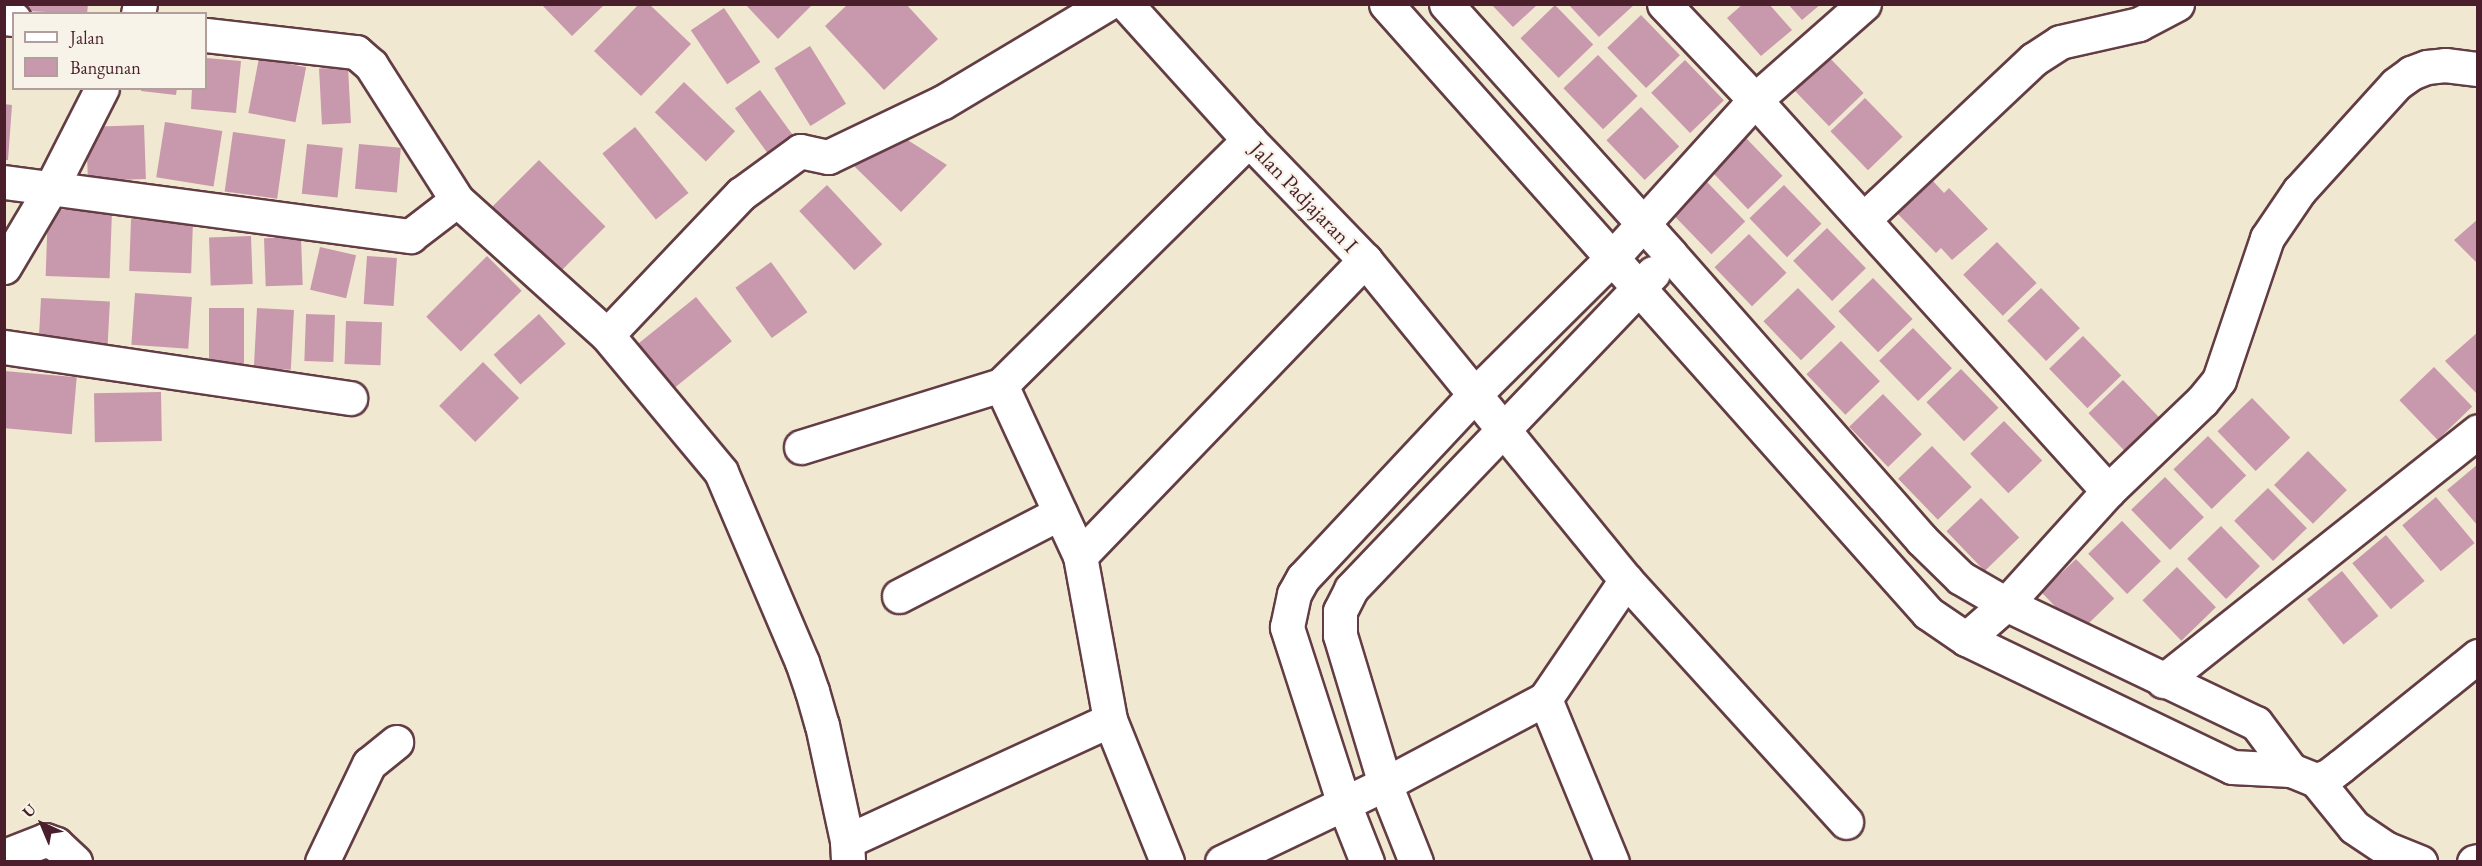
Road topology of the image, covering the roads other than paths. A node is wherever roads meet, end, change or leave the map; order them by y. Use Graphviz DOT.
graph roads {
  1 [pos="1107,4"];
  2 [pos="1126,4"];
  3 [pos="1386,4"];
  4 [pos="1446,4"];
  5 [pos="1664,4"];
  6 [pos="1864,4"];
  7 [pos="2176,4"];
  8 [pos="207,35"];
  9 [pos="2478,69"];
  10 [pos="101,90"];
  11 [pos="1755,100"];
  12 [pos="1248,140"];
  13 [pos="4,182"];
  14 [pos="51,188"];
  15 [pos="457,200"];
  16 [pos="1864,219"];
  17 [pos="1642,224"];
  18 [pos="1670,254"];
  19 [pos="1612,258"];
  20 [pos="1365,260"];
  21 [pos="4,267"];
  22 [pos="1638,289"];
  23 [pos="607,335"];
  24 [pos="4,347"];
  25 [pos="1001,385"];
  26 [pos="1475,394"];
  27 [pos="350,398"];
  28 [pos="1503,429"];
  29 [pos="2478,431"];
  30 [pos="801,447"];
  31 [pos="2108,491"];
  32 [pos="1060,513"];
  33 [pos="1080,556"];
  34 [pos="1626,580"];
  35 [pos="899,596"];
  36 [pos="2006,604"];
  37 [pos="1966,639"];
  38 [pos="2478,656"];
  39 [pos="2163,681"];
  40 [pos="1545,699"];
  41 [pos="1110,720"];
  42 [pos="396,742"];
  43 [pos="2303,775"];
  44 [pos="1385,784"];
  45 [pos="1344,804"];
  46 [pos="1846,822"];
  47 [pos="848,851"];
  48 [pos="4,856"];
  49 [pos="75,861"];
  50 [pos="322,861"];
  51 [pos="1167,861"];
  52 [pos="1222,861"];
  53 [pos="1367,861"];
  54 [pos="1416,861"];
  55 [pos="1612,861"];
  56 [pos="2420,861"];
  1 -- 23 [label="street"];
  2 -- 12 [label="street, Jalan Padjajaran I"];
  3 -- 19 [label="street"];
  4 -- 17 [label="street"];
  5 -- 11 [label="street"];
  6 -- 11 [label="street"];
  7 -- 16 [label="street"];
  8 -- 15 [label="street"];
  9 -- 31 [label="street"];
  10 -- 14 [label="street"];
  11 -- 16 [label="street"];
  11 -- 17 [label="street"];
  12 -- 20 [label="street, Jalan Padjajaran I"];
  12 -- 25 [label="street"];
  13 -- 14 [label="street"];
  14 -- 15 [label="street"];
  14 -- 21 [label="street"];
  15 -- 23 [label="street"];
  16 -- 31 [label="street"];
  17 -- 18 [label="street"];
  17 -- 19 [label="street"];
  18 -- 22 [label="street"];
  18 -- 36 [label="street"];
  19 -- 22 [label="street"];
  19 -- 26 [label="street"];
  20 -- 26 [label="street, Jalan Padjajaran I"];
  20 -- 33 [label="street"];
  22 -- 28 [label="street"];
  22 -- 37 [label="street"];
  23 -- 47 [label="street"];
  24 -- 27 [label="street"];
  25 -- 30 [label="street"];
  25 -- 32 [label="street"];
  26 -- 28 [label="street, Jalan Padjajaran I"];
  26 -- 45 [label="street"];
  28 -- 34 [label="street, Jalan Padjajaran I"];
  28 -- 44 [label="street"];
  29 -- 39 [label="street"];
  31 -- 36 [label="street"];
  32 -- 33 [label="street"];
  32 -- 35 [label="street"];
  33 -- 41 [label="street"];
  34 -- 40 [label="street"];
  34 -- 46 [label="street, Jalan Padjajaran I"];
  36 -- 37 [label="street"];
  36 -- 39 [label="street"];
  37 -- 43 [label="street"];
  38 -- 43 [label="street"];
  39 -- 43 [label="street"];
  40 -- 44 [label="street"];
  40 -- 55 [label="street"];
  41 -- 47 [label="street"];
  41 -- 51 [label="street"];
  42 -- 50 [label="street"];
  43 -- 56 [label="street"];
  44 -- 45 [label="street"];
  44 -- 54 [label="street"];
  45 -- 52 [label="street"];
  45 -- 53 [label="street"];
  48 -- 49 [label="street"];
}
